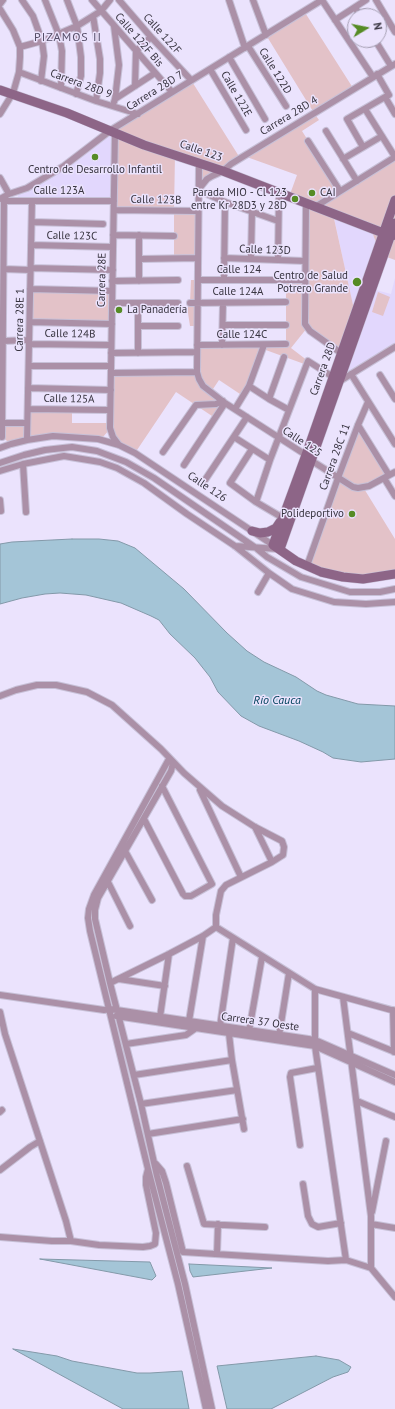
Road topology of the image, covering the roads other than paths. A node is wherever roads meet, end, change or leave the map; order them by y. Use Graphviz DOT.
graph roads {
  1 [pos="3,0"];
  2 [pos="22,0"];
  3 [pos="45,0"];
  4 [pos="67,0"];
  5 [pos="92,0"];
  6 [pos="110,0"];
  7 [pos="119,0"];
  8 [pos="229,0"];
  9 [pos="253,0"];
  10 [pos="322,0"];
  11 [pos="366,0"];
  12 [pos="376,0"];
  13 [pos="0,4"];
  14 [pos="355,7"];
  15 [pos="0,9"];
  16 [pos="101,11"];
  17 [pos="93,16"];
  18 [pos="335,20"];
  19 [pos="77,26"];
  20 [pos="114,26"];
  21 [pos="395,32"];
  22 [pos="60,34"];
  23 [pos="266,35"];
  24 [pos="150,37"];
  25 [pos="42,41"];
  26 [pos="20,47"];
  27 [pos="246,47"];
  28 [pos="380,48"];
  29 [pos="136,51"];
  30 [pos="229,57"];
  31 [pos="393,65"];
  32 [pos="210,69"];
  33 [pos="19,72"];
  34 [pos="155,73"];
  35 [pos="375,76"];
  36 [pos="42,80"];
  37 [pos="191,80"];
  38 [pos="135,86"];
  39 [pos="61,88"];
  40 [pos="0,90"];
  41 [pos="172,92"];
  42 [pos="13,93"];
  43 [pos="76,94"];
  44 [pos="387,96"];
  45 [pos="115,99"];
  46 [pos="96,101"];
  47 [pos="112,106"];
  48 [pos="286,106"];
  49 [pos="365,108"];
  50 [pos="1,113"];
  51 [pos="138,114"];
  52 [pos="395,114"];
  53 [pos="266,118"];
  54 [pos="246,130"];
  55 [pos="326,130"];
  56 [pos="113,131"];
  57 [pos="382,136"];
  58 [pos="308,141"];
  59 [pos="363,147"];
  60 [pos="395,157"];
  61 [pos="344,159"];
  62 [pos="199,164"];
  63 [pos="223,172"];
  64 [pos="0,178"];
  65 [pos="357,181"];
  66 [pos="198,190"];
  67 [pos="340,191"];
  68 [pos="279,193"];
  69 [pos="4,198"];
  70 [pos="395,200"];
  71 [pos="32,201"];
  72 [pos="114,201"];
  73 [pos="225,202"];
  74 [pos="306,203"];
  75 [pos="315,207"];
  76 [pos="114,210"];
  77 [pos="198,211"];
  78 [pos="252,212"];
  79 [pos="278,221"];
  80 [pos="32,222"];
  81 [pos="395,223"];
  82 [pos="103,224"];
  83 [pos="2,231"];
  84 [pos="113,235"];
  85 [pos="139,235"];
  86 [pos="390,235"];
  87 [pos="174,236"];
  88 [pos="31,245"];
  89 [pos="113,247"];
  90 [pos="198,258"];
  91 [pos="224,258"];
  92 [pos="138,259"];
  93 [pos="252,259"];
  94 [pos="278,260"];
  95 [pos="305,261"];
  96 [pos="4,269"];
  97 [pos="31,269"];
  98 [pos="113,270"];
  99 [pos="178,280"];
  100 [pos="198,280"];
  101 [pos="224,280"];
  102 [pos="305,280"];
  103 [pos="112,281"];
  104 [pos="139,281"];
  105 [pos="30,289"];
  106 [pos="112,291"];
  107 [pos="2,297"];
  108 [pos="190,302"];
  109 [pos="286,302"];
  110 [pos="112,303"];
  111 [pos="138,303"];
  112 [pos="178,303"];
  113 [pos="198,303"];
  114 [pos="223,303"];
  115 [pos="30,322"];
  116 [pos="112,324"];
  117 [pos="222,325"];
  118 [pos="286,325"];
  119 [pos="138,326"];
  120 [pos="178,326"];
  121 [pos="3,341"];
  122 [pos="29,342"];
  123 [pos="264,344"];
  124 [pos="286,344"];
  125 [pos="112,345"];
  126 [pos="197,345"];
  127 [pos="222,345"];
  128 [pos="393,348"];
  129 [pos="197,352"];
  130 [pos="111,353"];
  131 [pos="138,353"];
  132 [pos="342,353"];
  133 [pos="395,355"];
  134 [pos="284,357"];
  135 [pos="29,366"];
  136 [pos="1,368"];
  137 [pos="111,369"];
  138 [pos="197,372"];
  139 [pos="351,374"];
  140 [pos="380,375"];
  141 [pos="336,379"];
  142 [pos="249,386"];
  143 [pos="28,388"];
  144 [pos="111,390"];
  145 [pos="269,399"];
  146 [pos="395,399"];
  147 [pos="224,402"];
  148 [pos="368,402"];
  149 [pos="28,409"];
  150 [pos="235,409"];
  151 [pos="110,410"];
  152 [pos="289,410"];
  153 [pos="247,417"];
  154 [pos="2,423"];
  155 [pos="27,423"];
  156 [pos="358,425"];
  157 [pos="110,428"];
  158 [pos="1,437"];
  159 [pos="234,437"];
  160 [pos="278,438"];
  161 [pos="27,440"];
  162 [pos="98,440"];
  163 [pos="11,444"];
  164 [pos="395,444"];
  165 [pos="119,445"];
  166 [pos="0,448"];
  167 [pos="252,449"];
  168 [pos="163,452"];
  169 [pos="309,458"];
  170 [pos="270,460"];
  171 [pos="0,463"];
  172 [pos="23,464"];
  173 [pos="184,466"];
  174 [pos="0,471"];
  175 [pos="395,472"];
  176 [pos="386,477"];
  177 [pos="338,478"];
  178 [pos="205,480"];
  179 [pos="395,496"];
  180 [pos="0,500"];
  181 [pos="256,502"];
  182 [pos="1,511"];
  183 [pos="26,512"];
  184 [pos="283,518"];
  185 [pos="252,531"];
  186 [pos="286,533"];
  187 [pos="235,546"];
  188 [pos="276,547"];
  189 [pos="256,548"];
  190 [pos="292,558"];
  191 [pos="307,566"];
  192 [pos="269,573"];
  193 [pos="395,574"];
  194 [pos="395,589"];
  195 [pos="258,592"];
  196 [pos="395,602"];
  197 [pos="0,696"];
  198 [pos="171,761"];
  199 [pos="162,786"];
  200 [pos="199,787"];
  201 [pos="144,818"];
  202 [pos="255,827"];
  203 [pos="125,851"];
  204 [pos="272,862"];
  205 [pos="241,877"];
  206 [pos="108,882"];
  207 [pos="152,900"];
  208 [pos="130,926"];
  209 [pos="216,927"];
  210 [pos="203,936"];
  211 [pos="234,938"];
  212 [pos="170,954"];
  213 [pos="262,957"];
  214 [pos="289,973"];
  215 [pos="119,979"];
  216 [pos="110,983"];
  217 [pos="164,986"];
  218 [pos="315,989"];
  219 [pos="0,995"];
  220 [pos="343,997"];
  221 [pos="394,1010"];
  222 [pos="108,1011"];
  223 [pos="0,1012"];
  224 [pos="118,1014"];
  225 [pos="160,1017"];
  226 [pos="189,1021"];
  227 [pos="220,1026"];
  228 [pos="196,1028"];
  229 [pos="249,1031"];
  230 [pos="229,1034"];
  231 [pos="348,1034"];
  232 [pos="3,1035"];
  233 [pos="279,1036"];
  234 [pos="315,1043"];
  235 [pos="126,1044"];
  236 [pos="394,1052"];
  237 [pos="350,1056"];
  238 [pos="232,1060"];
  239 [pos="352,1064"];
  240 [pos="317,1068"];
  241 [pos="134,1075"];
  242 [pos="395,1075"];
  243 [pos="395,1082"];
  244 [pos="238,1090"];
  245 [pos="356,1101"];
  246 [pos="141,1104"];
  247 [pos="395,1117"];
  248 [pos="242,1119"];
  249 [pos="244,1129"];
  250 [pos="148,1134"];
  251 [pos="40,1141"];
  252 [pos="386,1141"];
  253 [pos="300,1145"];
  254 [pos="155,1163"];
  255 [pos="187,1166"];
  256 [pos="148,1169"];
  257 [pos="0,1170"];
  258 [pos="303,1184"];
  259 [pos="371,1216"];
  260 [pos="341,1223"];
  261 [pos="218,1224"];
  262 [pos="371,1224"];
  263 [pos="265,1227"];
  264 [pos="395,1228"];
  265 [pos="0,1237"];
  266 [pos="71,1241"];
  267 [pos="217,1254"];
  268 [pos="346,1260"];
  269 [pos="371,1268"];
  270 [pos="395,1297"];
  271 [pos="206,1409"];
  272 [pos="212,1409"];
  1 -- 13 [label="street"];
  2 -- 25 [label="street"];
  3 -- 22 [label="street"];
  4 -- 19 [label="street"];
  5 -- 16 [label="street, Calle 122F Bis"];
  6 -- 16 [label="street"];
  7 -- 24 [label="street, Calle 122F"];
  8 -- 27 [label="street, Calle 122D"];
  9 -- 23 [label="street"];
  10 -- 18 [label="street"];
  10 -- 23 [label="street, Carrera 28D 7"];
  11 -- 14 [label="street"];
  12 -- 21 [label="street"];
  14 -- 18 [label="street"];
  15 -- 26 [label="street"];
  16 -- 17 [label="street"];
  16 -- 20 [label="street, Calle 122F Bis"];
  17 -- 19 [label="street"];
  17 -- 46 [label="street"];
  18 -- 35 [label="street"];
  19 -- 22 [label="street"];
  19 -- 43 [label="street"];
  20 -- 29 [label="street, Calle 122F Bis"];
  20 -- 45 [label="street"];
  22 -- 25 [label="street"];
  22 -- 39 [label="street"];
  23 -- 27 [label="street, Carrera 28D 7"];
  24 -- 29 [label="street"];
  24 -- 37 [label="street, Calle 122F"];
  25 -- 26 [label="street"];
  25 -- 36 [label="street"];
  26 -- 33 [label="street"];
  27 -- 30 [label="street, Carrera 28D 7"];
  27 -- 48 [label="street, Calle 122D"];
  28 -- 31 [label="street"];
  29 -- 34 [label="street, Calle 122F Bis"];
  29 -- 38 [label="street"];
  30 -- 32 [label="street, Carrera 28D 7"];
  30 -- 53 [label="street"];
  31 -- 35 [label="street, Carrera 28D 4"];
  32 -- 37 [label="street, Carrera 28D 7"];
  32 -- 54 [label="street, Calle 122E"];
  33 -- 36 [label="street, Carrera 28D 9"];
  33 -- 42 [label="street"];
  34 -- 38 [label="street"];
  34 -- 41 [label="street, Calle 122F Bis"];
  35 -- 44 [label="street"];
  35 -- 63 [label="street, Carrera 28D 4"];
  36 -- 39 [label="street, Carrera 28D 9"];
  37 -- 41 [label="street, Carrera 28D 7"];
  38 -- 45 [label="street"];
  39 -- 43 [label="street, Carrera 28D 9"];
  40 -- 42 [label="street, Calle 123"];
  41 -- 51 [label="street, Carrera 28D 7"];
  42 -- 50 [label="street"];
  42 -- 56 [label="street, Calle 123"];
  43 -- 46 [label="street, Carrera 28D 9"];
  44 -- 49 [label="street"];
  44 -- 52 [label="street"];
  45 -- 47 [label="street"];
  46 -- 47 [label="street, Carrera 28D 9"];
  47 -- 51 [label="street, Carrera 28D 9"];
  49 -- 57 [label="street"];
  49 -- 59 [label="street"];
  51 -- 56 [label="street, Carrera 28D 7"];
  55 -- 61 [label="street"];
  56 -- 62 [label="street, Calle 123"];
  56 -- 69 [label="street, Carrera 28D 7"];
  56 -- 72 [label="street, Carrera 28E"];
  57 -- 59 [label="street"];
  57 -- 60 [label="street"];
  58 -- 67 [label="street"];
  59 -- 61 [label="street"];
  60 -- 65 [label="street"];
  61 -- 65 [label="street"];
  62 -- 63 [label="street, Calle 123"];
  62 -- 66 [label="street"];
  63 -- 66 [label="street, Carrera 28D 4"];
  63 -- 68 [label="street, Calle 123"];
  64 -- 69 [label="street"];
  65 -- 67 [label="street"];
  66 -- 73 [label="street"];
  66 -- 77 [label="street"];
  67 -- 75 [label="street"];
  68 -- 74 [label="street, Calle 123"];
  68 -- 79 [label="street"];
  69 -- 71 [label="street, Calle 123A"];
  69 -- 83 [label="street"];
  70 -- 86 [label="street, Carrera 28D"];
  71 -- 72 [label="street, Calle 123A"];
  71 -- 80 [label="street, Carrera 28E 1"];
  72 -- 76 [label="street, Carrera 28E"];
  73 -- 78 [label="street"];
  73 -- 91 [label="street"];
  74 -- 75 [label="street, Calle 123"];
  74 -- 95 [label="street"];
  75 -- 86 [label="street, Calle 123"];
  76 -- 77 [label="street, Calle 123B"];
  76 -- 84 [label="street, Carrera 28E"];
  77 -- 90 [label="street"];
  78 -- 79 [label="street"];
  78 -- 93 [label="street"];
  79 -- 94 [label="street"];
  80 -- 82 [label="street"];
  80 -- 88 [label="street, Carrera 28E 1"];
  81 -- 86 [label="street, Carrera 28D"];
  83 -- 96 [label="street"];
  84 -- 85 [label="street, Calle 123C"];
  84 -- 89 [label="street, Carrera 28E"];
  85 -- 87 [label="street, Calle 123C"];
  85 -- 92 [label="street"];
  86 -- 132 [label="street, Carrera 28D"];
  86 -- 141 [label="street, Carrera 28D"];
  88 -- 89 [label="street, Calle 123C"];
  88 -- 97 [label="street, Carrera 28E 1"];
  89 -- 98 [label="street, Carrera 28E"];
  90 -- 92 [label="street"];
  90 -- 100 [label="street"];
  91 -- 93 [label="street, Calle 123D"];
  91 -- 101 [label="street"];
  92 -- 104 [label="street"];
  93 -- 94 [label="street, Calle 123D"];
  94 -- 95 [label="street, Calle 123D"];
  95 -- 102 [label="street"];
  96 -- 97 [label="street"];
  96 -- 107 [label="street"];
  97 -- 98 [label="street"];
  97 -- 105 [label="street, Carrera 28E 1"];
  98 -- 103 [label="street, Carrera 28E"];
  99 -- 104 [label="street"];
  100 -- 101 [label="street, Calle 124"];
  100 -- 113 [label="street"];
  101 -- 102 [label="street, Calle 124"];
  102 -- 132 [label="street"];
  103 -- 104 [label="street"];
  103 -- 106 [label="street, Carrera 28E"];
  105 -- 106 [label="street"];
  105 -- 115 [label="street, Carrera 28E 1"];
  106 -- 110 [label="street, Carrera 28E"];
  107 -- 121 [label="street"];
  108 -- 113 [label="street, Calle 124A"];
  109 -- 114 [label="street, Calle 124A"];
  110 -- 111 [label="street"];
  110 -- 116 [label="street, Carrera 28E"];
  111 -- 112 [label="street"];
  111 -- 119 [label="street"];
  113 -- 114 [label="street, Calle 124A"];
  113 -- 126 [label="street"];
  114 -- 117 [label="street"];
  115 -- 116 [label="street"];
  115 -- 122 [label="street, Carrera 28E 1"];
  116 -- 125 [label="street, Carrera 28E"];
  117 -- 118 [label="street"];
  117 -- 127 [label="street"];
  119 -- 120 [label="street"];
  119 -- 131 [label="street"];
  121 -- 122 [label="street, Calle 124B"];
  121 -- 136 [label="street"];
  122 -- 125 [label="street, Calle 124B"];
  122 -- 135 [label="street, Carrera 28E 1"];
  123 -- 124 [label="street, Calle 124C"];
  123 -- 127 [label="street, Calle 124C"];
  123 -- 142 [label="street"];
  125 -- 130 [label="street, Carrera 28E"];
  126 -- 127 [label="street, Calle 124C"];
  126 -- 129 [label="street"];
  128 -- 133 [label="street"];
  128 -- 139 [label="street"];
  129 -- 131 [label="street"];
  129 -- 138 [label="street"];
  130 -- 131 [label="street"];
  130 -- 137 [label="street, Carrera 28E"];
  132 -- 141 [label="street, Carrera 28D"];
  134 -- 145 [label="street"];
  135 -- 137 [label="street"];
  135 -- 143 [label="street, Carrera 28E 1"];
  136 -- 154 [label="street"];
  137 -- 138 [label="street"];
  137 -- 144 [label="street, Carrera 28E"];
  138 -- 147 [label="street, Calle 125"];
  139 -- 141 [label="street"];
  139 -- 148 [label="street"];
  140 -- 146 [label="street"];
  141 -- 152 [label="street"];
  141 -- 169 [label="street, Carrera 28D"];
  142 -- 145 [label="street"];
  142 -- 150 [label="street"];
  143 -- 144 [label="street"];
  143 -- 149 [label="street, Carrera 28E 1"];
  144 -- 151 [label="street, Carrera 28E"];
  145 -- 152 [label="street"];
  147 -- 150 [label="street, Calle 125"];
  147 -- 168 [label="street"];
  147 -- 173 [label="street"];
  148 -- 156 [label="street, Carrera 28C 11"];
  148 -- 164 [label="street"];
  149 -- 151 [label="street, Calle 125A"];
  149 -- 155 [label="street, Carrera 28E 1"];
  150 -- 153 [label="street, Calle 125"];
  151 -- 157 [label="street, Carrera 28E"];
  152 -- 160 [label="street"];
  153 -- 159 [label="street"];
  153 -- 160 [label="street, Calle 125"];
  154 -- 155 [label="street"];
  154 -- 158 [label="street"];
  155 -- 161 [label="street, Carrera 28E 1"];
  156 -- 176 [label="street"];
  156 -- 177 [label="street, Carrera 28C 11"];
  157 -- 162 [label="street"];
  157 -- 165 [label="street, Carrera 28E"];
  158 -- 163 [label="street"];
  159 -- 167 [label="street"];
  159 -- 178 [label="street"];
  160 -- 169 [label="street, Calle 125"];
  160 -- 170 [label="street"];
  161 -- 162 [label="street, Calle 126"];
  161 -- 163 [label="street, Calle 126"];
  162 -- 165 [label="street, Calle 126"];
  163 -- 166 [label="street, Calle 126"];
  165 -- 185 [label="street, Calle 126"];
  167 -- 170 [label="street"];
  167 -- 181 [label="street"];
  169 -- 177 [label="street, Calle 125"];
  169 -- 184 [label="street, Carrera 28D"];
  169 -- 186 [label="street, Carrera 28D"];
  170 -- 181 [label="street"];
  171 -- 189 [label="street"];
  172 -- 174 [label="street"];
  172 -- 183 [label="street"];
  172 -- 187 [label="street"];
  175 -- 176 [label="street, Calle 125"];
  176 -- 177 [label="street, Calle 125"];
  176 -- 179 [label="street"];
  177 -- 191 [label="street, Carrera 28C 11"];
  180 -- 182 [label="street"];
  181 -- 184 [label="street"];
  184 -- 185 [label="street"];
  184 -- 188 [label="street, Carrera 28D"];
  185 -- 188 [label="street, Calle 126"];
  186 -- 188 [label="street, Carrera 28D"];
  186 -- 190 [label="street"];
  187 -- 189 [label="street"];
  187 -- 192 [label="street"];
  188 -- 189 [label="street"];
  188 -- 190 [label="street, Calle 126"];
  189 -- 194 [label="street"];
  190 -- 191 [label="street, Calle 126"];
  191 -- 193 [label="street, Calle 126"];
  192 -- 195 [label="street"];
  192 -- 196 [label="street"];
  197 -- 198 [label="street"];
  198 -- 199 [label="street"];
  198 -- 200 [label="street"];
  198 -- 222 [label="street"];
  199 -- 201 [label="street"];
  199 -- 201 [label="street"];
  200 -- 202 [label="street"];
  200 -- 205 [label="street"];
  201 -- 203 [label="street"];
  202 -- 204 [label="street"];
  202 -- 204 [label="street"];
  203 -- 206 [label="street"];
  203 -- 207 [label="street"];
  204 -- 205 [label="street"];
  205 -- 209 [label="street"];
  206 -- 208 [label="street"];
  206 -- 216 [label="street"];
  209 -- 210 [label="street"];
  209 -- 211 [label="street"];
  210 -- 212 [label="street"];
  210 -- 226 [label="street"];
  211 -- 213 [label="street"];
  211 -- 227 [label="street"];
  212 -- 215 [label="street"];
  212 -- 217 [label="street"];
  213 -- 214 [label="street"];
  213 -- 229 [label="street"];
  214 -- 218 [label="street"];
  214 -- 233 [label="street"];
  215 -- 216 [label="street"];
  215 -- 217 [label="street"];
  216 -- 224 [label="street"];
  217 -- 225 [label="street"];
  218 -- 220 [label="street"];
  218 -- 234 [label="street"];
  219 -- 222 [label="street"];
  220 -- 221 [label="street"];
  220 -- 231 [label="street"];
  221 -- 236 [label="street"];
  222 -- 224 [label="street"];
  222 -- 256 [label="street"];
  223 -- 232 [label="street"];
  224 -- 225 [label="street, Carrera 37 Oeste"];
  224 -- 228 [label="street, Carrera 37 Oeste"];
  224 -- 235 [label="street"];
  225 -- 226 [label="street, Carrera 37 Oeste"];
  226 -- 227 [label="street, Carrera 37 Oeste"];
  227 -- 229 [label="street, Carrera 37 Oeste"];
  228 -- 230 [label="street, Carrera 37 Oeste"];
  228 -- 235 [label="street"];
  229 -- 233 [label="street, Carrera 37 Oeste"];
  230 -- 234 [label="street, Carrera 37 Oeste"];
  230 -- 238 [label="street"];
  231 -- 236 [label="street"];
  231 -- 237 [label="street"];
  232 -- 251 [label="street"];
  233 -- 234 [label="street, Carrera 37 Oeste"];
  234 -- 237 [label="street, Carrera 37 Oeste"];
  234 -- 239 [label="street, Carrera 37 Oeste"];
  234 -- 240 [label="street"];
  235 -- 241 [label="street"];
  237 -- 239 [label="street"];
  237 -- 242 [label="street, Carrera 37 Oeste"];
  238 -- 241 [label="street"];
  238 -- 244 [label="street"];
  239 -- 243 [label="street, Carrera 37 Oeste"];
  239 -- 245 [label="street"];
  240 -- 253 [label="street"];
  240 -- 260 [label="street"];
  241 -- 246 [label="street"];
  244 -- 246 [label="street"];
  244 -- 248 [label="street"];
  245 -- 247 [label="street"];
  245 -- 259 [label="street"];
  246 -- 250 [label="street"];
  248 -- 249 [label="street"];
  248 -- 250 [label="street"];
  250 -- 254 [label="street"];
  251 -- 257 [label="street"];
  251 -- 266 [label="street"];
  252 -- 259 [label="street"];
  254 -- 267 [label="street"];
  254 -- 272 [label="street"];
  255 -- 261 [label="street"];
  256 -- 266 [label="street"];
  256 -- 271 [label="street"];
  258 -- 260 [label="street"];
  259 -- 262 [label="street"];
  260 -- 268 [label="street"];
  261 -- 263 [label="street"];
  261 -- 267 [label="street"];
  262 -- 264 [label="street"];
  262 -- 269 [label="street"];
  265 -- 266 [label="street"];
  267 -- 268 [label="street"];
  268 -- 269 [label="street"];
  269 -- 270 [label="street"];
}
